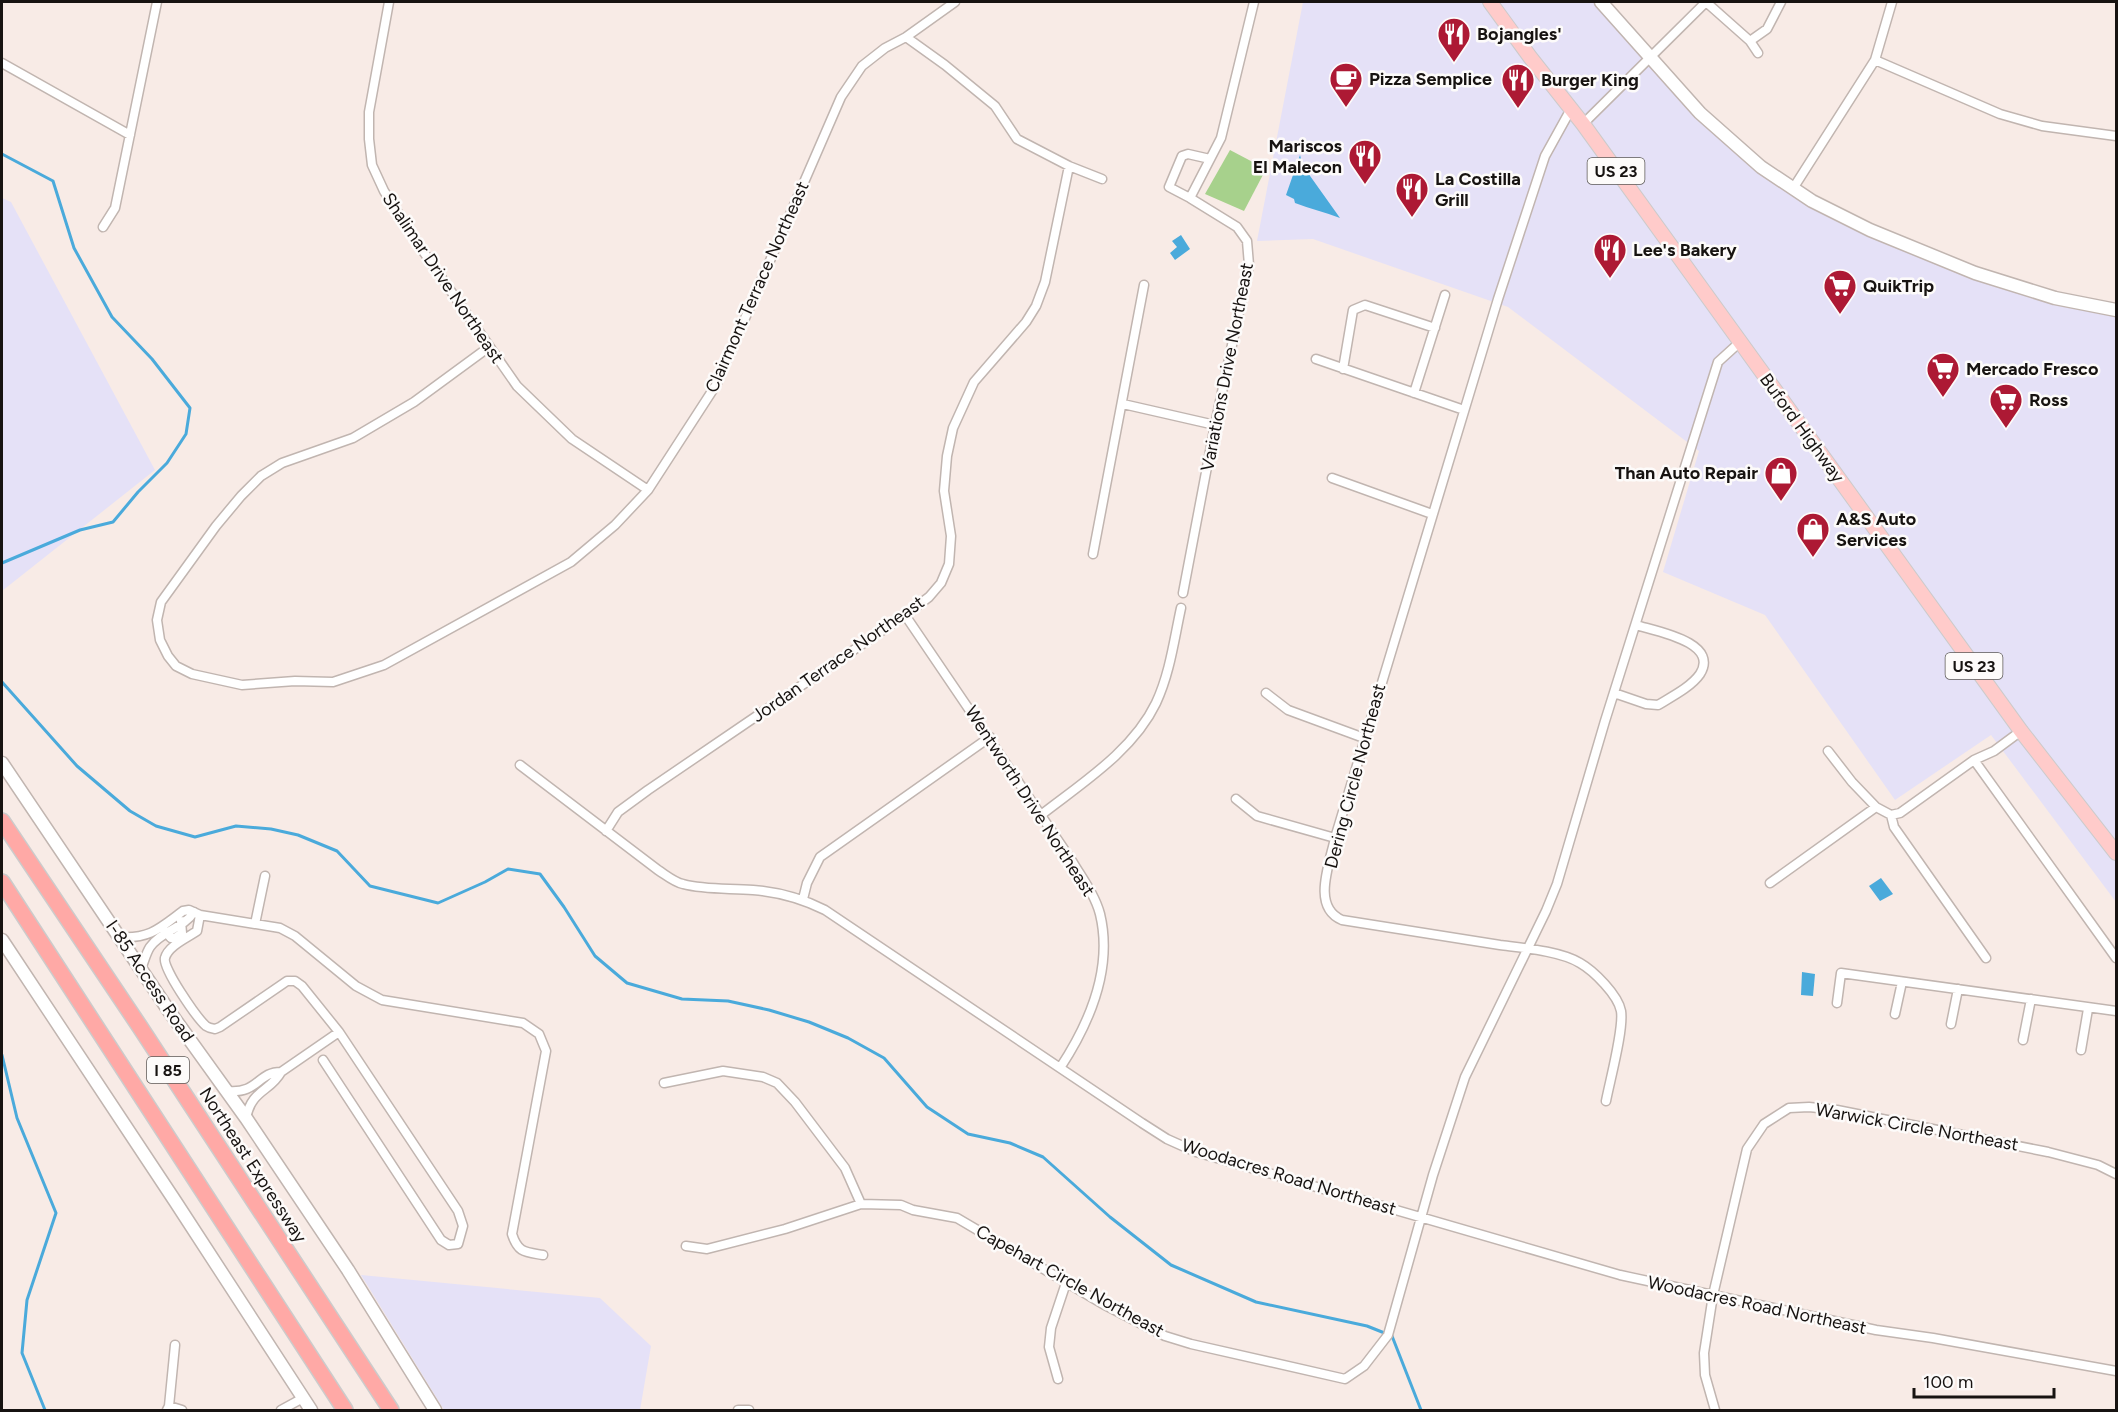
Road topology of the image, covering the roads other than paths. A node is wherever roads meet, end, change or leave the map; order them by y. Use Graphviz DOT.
graph roads {
  1 [pos="157,2"];
  2 [pos="389,2"];
  3 [pos="955,2"];
  4 [pos="1254,2"];
  5 [pos="1490,2"];
  6 [pos="1601,2"];
  7 [pos="1706,2"];
  8 [pos="1781,2"];
  9 [pos="1892,2"];
  10 [pos="906,38"];
  11 [pos="1750,41"];
  12 [pos="1758,53"];
  13 [pos="1650,57"];
  14 [pos="1875,60"];
  15 [pos="2,63"];
  16 [pos="1571,109"];
  17 [pos="1583,124"];
  18 [pos="130,135"];
  19 [pos="2116,136"];
  20 [pos="1210,159"];
  21 [pos="1069,166"];
  22 [pos="1102,179"];
  23 [pos="1794,187"];
  24 [pos="1190,198"];
  25 [pos="103,227"];
  26 [pos="1144,285"];
  27 [pos="1445,296"];
  28 [pos="2116,310"];
  29 [pos="1435,327"];
  30 [pos="1740,342"];
  31 [pos="489,347"];
  32 [pos="1316,359"];
  33 [pos="1343,369"];
  34 [pos="1414,393"];
  35 [pos="1123,404"];
  36 [pos="1464,410"];
  37 [pos="1215,425"];
  38 [pos="1332,478"];
  39 [pos="648,490"];
  40 [pos="1432,514"];
  41 [pos="1093,554"];
  42 [pos="1183,592"];
  43 [pos="1181,608"];
  44 [pos="905,615"];
  45 [pos="1636,625"];
  46 [pos="1266,693"];
  47 [pos="1614,693"];
  48 [pos="2020,730"];
  49 [pos="990,737"];
  50 [pos="1364,738"];
  51 [pos="1828,751"];
  52 [pos="1974,760"];
  53 [pos="2,763"];
  54 [pos="520,765"];
  55 [pos="1236,799"];
  56 [pos="1876,807"];
  57 [pos="1041,814"];
  58 [pos="1891,815"];
  59 [pos="2,821"];
  60 [pos="606,831"];
  61 [pos="1335,838"];
  62 [pos="2116,853"];
  63 [pos="265,876"];
  64 [pos="2,882"];
  65 [pos="1770,884"];
  66 [pos="803,899"];
  67 [pos="197,913"];
  68 [pos="255,924"];
  69 [pos="164,930"];
  70 [pos="120,937"];
  71 [pos="2,940"];
  72 [pos="1526,949"];
  73 [pos="1986,958"];
  74 [pos="2116,958"];
  75 [pos="141,969"];
  76 [pos="1902,981"];
  77 [pos="1958,989"];
  78 [pos="2031,999"];
  79 [pos="1836,1003"];
  80 [pos="2088,1009"];
  81 [pos="2116,1011"];
  82 [pos="1895,1014"];
  83 [pos="1951,1024"];
  84 [pos="339,1032"];
  85 [pos="2023,1040"];
  86 [pos="2081,1050"];
  87 [pos="323,1060"];
  88 [pos="1060,1068"];
  89 [pos="664,1083"];
  90 [pos="262,1085"];
  91 [pos="226,1091"];
  92 [pos="1606,1101"];
  93 [pos="246,1118"];
  94 [pos="2116,1173"];
  95 [pos="861,1204"];
  96 [pos="1422,1218"];
  97 [pos="686,1246"];
  98 [pos="543,1255"];
  99 [pos="1066,1283"];
  100 [pos="1713,1295"];
  101 [pos="176,1345"];
  102 [pos="2116,1371"];
  103 [pos="1058,1379"];
  104 [pos="303,1398"];
  105 [pos="168,1408"];
  106 [pos="182,1410"];
  107 [pos="281,1410"];
  108 [pos="311,1410"];
  109 [pos="345,1410"];
  110 [pos="391,1410"];
  111 [pos="435,1410"];
  112 [pos="738,1410"];
  113 [pos="748,1410"];
  114 [pos="1715,1410"];
  1 -- 18 [label="street"];
  2 -- 31 [label="street, Shalimar Drive Northeast"];
  3 -- 10 [label="street, Clairmont Terrace Northeast"];
  4 -- 20 [label="street"];
  5 -- 16 [label="main road, Buford Highway / US 23"];
  6 -- 13 [label="main road"];
  7 -- 11 [label="street"];
  7 -- 13 [label="street"];
  8 -- 11 [label="street"];
  9 -- 14 [label="street"];
  10 -- 21 [label="street"];
  10 -- 39 [label="street, Clairmont Terrace Northeast"];
  11 -- 12 [label="street"];
  13 -- 17 [label="street"];
  13 -- 23 [label="main road"];
  14 -- 19 [label="street"];
  14 -- 23 [label="street"];
  15 -- 18 [label="street"];
  16 -- 17 [label="main road, Buford Highway / US 23"];
  16 -- 36 [label="street, Dering Circle Northeast"];
  17 -- 30 [label="main road, Buford Highway / US 23"];
  18 -- 25 [label="street"];
  20 -- 24 [label="street"];
  20 -- 24 [label="street, Variations Drive Northeast"];
  21 -- 22 [label="street"];
  21 -- 44 [label="street, Jordan Terrace Northeast"];
  23 -- 28 [label="main road"];
  24 -- 37 [label="street, Variations Drive Northeast"];
  26 -- 35 [label="street"];
  27 -- 29 [label="street"];
  29 -- 33 [label="street"];
  29 -- 34 [label="street"];
  30 -- 45 [label="street"];
  30 -- 48 [label="main road, Buford Highway / US 23"];
  31 -- 39 [label="street, Shalimar Drive Northeast"];
  31 -- 39 [label="street, Clairmont Terrace Northeast"];
  32 -- 33 [label="street"];
  33 -- 34 [label="street"];
  34 -- 36 [label="street"];
  35 -- 37 [label="street"];
  35 -- 41 [label="street"];
  36 -- 40 [label="street, Dering Circle Northeast"];
  37 -- 42 [label="street, Variations Drive Northeast"];
  38 -- 40 [label="street"];
  40 -- 50 [label="street, Dering Circle Northeast"];
  43 -- 57 [label="street"];
  44 -- 49 [label="street, Wentworth Drive Northeast"];
  44 -- 60 [label="street, Jordan Terrace Northeast"];
  45 -- 47 [label="street"];
  45 -- 47 [label="street"];
  46 -- 50 [label="street"];
  47 -- 72 [label="street"];
  48 -- 52 [label="street"];
  48 -- 62 [label="main road, Buford Highway / US 23"];
  49 -- 57 [label="street, Wentworth Drive Northeast"];
  49 -- 66 [label="street"];
  50 -- 61 [label="street, Dering Circle Northeast"];
  51 -- 56 [label="street"];
  52 -- 58 [label="street"];
  52 -- 74 [label="street"];
  53 -- 70 [label="main road, I-85 Access Road"];
  54 -- 60 [label="street, Woodacres Road Northeast"];
  55 -- 61 [label="street"];
  56 -- 58 [label="street"];
  56 -- 65 [label="street"];
  57 -- 88 [label="street, Wentworth Drive Northeast"];
  58 -- 73 [label="street"];
  59 -- 110 [label="highway, Northeast Expressway / I 85"];
  60 -- 66 [label="street, Woodacres Road Northeast"];
  61 -- 72 [label="street, Dering Circle Northeast"];
  63 -- 68 [label="street"];
  64 -- 109 [label="highway, I 85"];
  66 -- 88 [label="street, Woodacres Road Northeast"];
  67 -- 68 [label="street"];
  67 -- 69 [label="street"];
  67 -- 84 [label="street"];
  68 -- 98 [label="street"];
  69 -- 70 [label="street"];
  69 -- 75 [label="street"];
  70 -- 75 [label="main road, I-85 Access Road"];
  71 -- 104 [label="main road"];
  72 -- 92 [label="street, Dering Circle Northeast"];
  72 -- 96 [label="street, Capehart Circle Northeast"];
  75 -- 91 [label="main road, I-85 Access Road"];
  76 -- 77 [label="street"];
  76 -- 79 [label="street"];
  76 -- 82 [label="street"];
  77 -- 78 [label="street"];
  77 -- 83 [label="street"];
  78 -- 80 [label="street"];
  78 -- 85 [label="street"];
  80 -- 81 [label="street"];
  80 -- 86 [label="street"];
  84 -- 87 [label="street"];
  84 -- 90 [label="street"];
  88 -- 96 [label="street, Woodacres Road Northeast"];
  89 -- 95 [label="street"];
  90 -- 91 [label="street"];
  90 -- 93 [label="street"];
  91 -- 93 [label="main road, I-85 Access Road"];
  93 -- 111 [label="main road, I-85 Access Road"];
  94 -- 100 [label="street, Warwick Circle Northeast"];
  95 -- 97 [label="street, Capehart Circle Northeast"];
  95 -- 99 [label="street, Capehart Circle Northeast"];
  96 -- 99 [label="street, Capehart Circle Northeast"];
  96 -- 100 [label="street, Woodacres Road Northeast"];
  99 -- 103 [label="street"];
  100 -- 102 [label="street, Woodacres Road Northeast"];
  100 -- 114 [label="street, Warwick Circle Northeast"];
  101 -- 105 [label="street"];
  104 -- 107 [label="street"];
  104 -- 108 [label="main road"];
  105 -- 106 [label="street"];
  112 -- 113 [label="street"];
}
